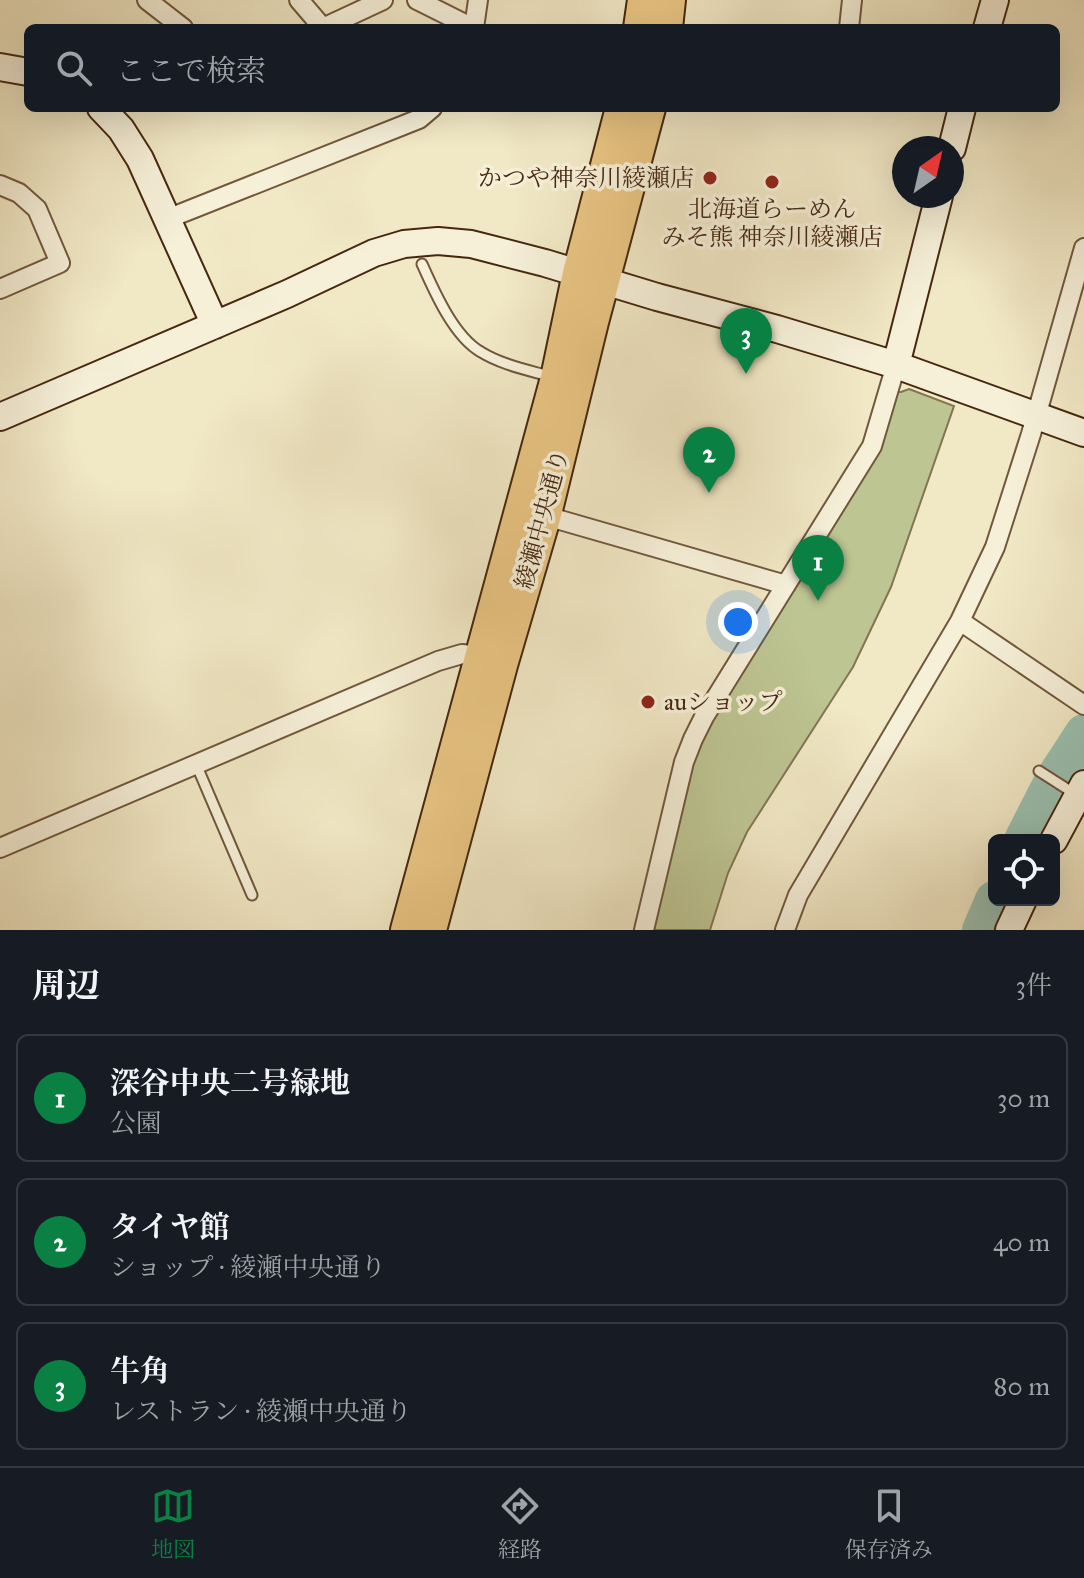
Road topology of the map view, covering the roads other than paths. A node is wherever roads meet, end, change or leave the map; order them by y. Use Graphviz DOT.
graph roads {
  1 [pos="147,0"];
  2 [pos="299,0"];
  3 [pos="383,0"];
  4 [pos="417,0"];
  5 [pos="478,0"];
  6 [pos="643,0"];
  7 [pos="670,0"];
  8 [pos="852,0"];
  9 [pos="995,0"];
  10 [pos="178,24"];
  11 [pos="320,24"];
  12 [pos="332,24"];
  13 [pos="466,24"];
  14 [pos="475,24"];
  15 [pos="640,24"];
  16 [pos="667,24"];
  17 [pos="849,24"];
  18 [pos="988,24"];
  19 [pos="0,67"];
  20 [pos="24,71"];
  21 [pos="105,112"];
  22 [pos="427,112"];
  23 [pos="620,112"];
  24 [pos="649,112"];
  25 [pos="961,112"];
  26 [pos="955,136"];
  27 [pos="0,185"];
  28 [pos="936,208"];
  29 [pos="167,219"];
  30 [pos="1084,248"];
  31 [pos="422,264"];
  32 [pos="591,277"];
  33 [pos="0,289"];
  34 [pos="215,325"];
  35 [pos="896,365"];
  36 [pos="556,378"];
  37 [pos="1036,415"];
  38 [pos="0,417"];
  39 [pos="1084,433"];
  40 [pos="545,518"];
  41 [pos="786,585"];
  42 [pos="960,621"];
  43 [pos="479,656"];
  44 [pos="1082,704"];
  45 [pos="196,764"];
  46 [pos="1039,771"];
  47 [pos="1076,789"];
  48 [pos="1057,834"];
  49 [pos="0,848"];
  50 [pos="252,895"];
  51 [pos="1020,906"];
  52 [pos="406,930"];
  53 [pos="431,930"];
  54 [pos="644,930"];
  55 [pos="785,930"];
  56 [pos="1009,930"];
  1 -- 10 [label="street"];
  2 -- 11 [label="street"];
  3 -- 12 [label="street"];
  4 -- 13 [label="street"];
  5 -- 14 [label="street"];
  6 -- 15 [label="main road"];
  7 -- 16 [label="main road"];
  8 -- 17 [label="street"];
  9 -- 18 [label="street"];
  19 -- 20 [label="street"];
  21 -- 29 [label="street"];
  22 -- 29 [label="street"];
  23 -- 32 [label="main road, 綾瀬中央通り"];
  24 -- 32 [label="main road, 綾瀬中央通り"];
  25 -- 26 [label="street"];
  27 -- 33 [label="street"];
  28 -- 35 [label="street"];
  29 -- 34 [label="street"];
  30 -- 37 [label="street"];
  31 -- 36 [label="lane"];
  32 -- 34 [label="street"];
  32 -- 35 [label="street"];
  32 -- 36 [label="main road, 綾瀬中央通り"];
  32 -- 40 [label="main road, 綾瀬中央通り"];
  34 -- 38 [label="street"];
  35 -- 37 [label="street"];
  35 -- 41 [label="street"];
  36 -- 43 [label="main road, 綾瀬中央通り"];
  37 -- 39 [label="street"];
  37 -- 42 [label="street"];
  40 -- 41 [label="street"];
  40 -- 53 [label="main road, 綾瀬中央通り"];
  41 -- 54 [label="street"];
  42 -- 44 [label="street"];
  42 -- 55 [label="street"];
  43 -- 45 [label="street"];
  43 -- 52 [label="main road, 綾瀬中央通り"];
  45 -- 49 [label="street"];
  45 -- 50 [label="lane"];
  46 -- 47 [label="lane"];
  47 -- 48 [label="street"];
  51 -- 56 [label="street"];
}
